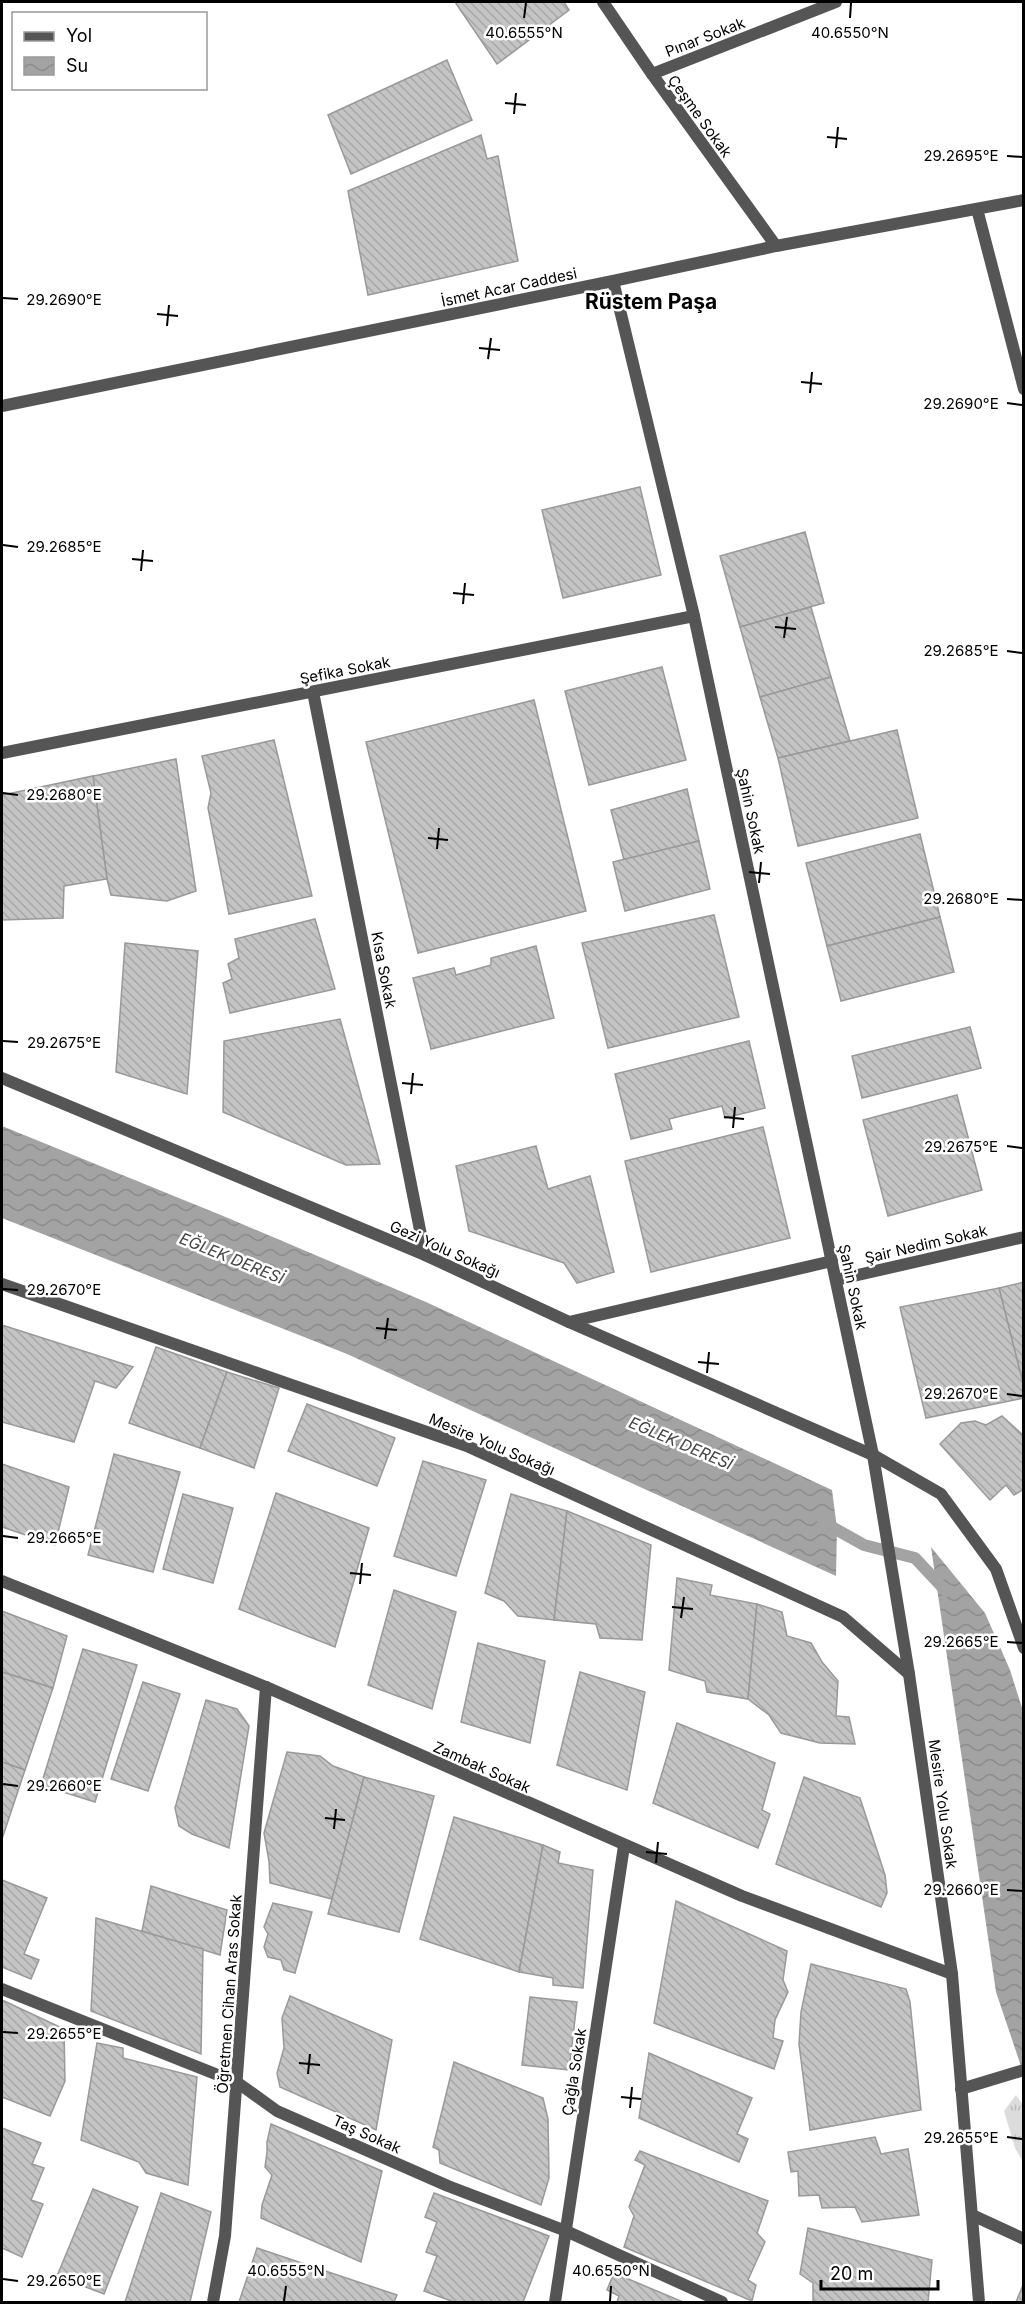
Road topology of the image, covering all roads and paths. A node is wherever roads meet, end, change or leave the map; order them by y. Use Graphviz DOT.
graph roads {
  1 [pos="603,2"];
  2 [pos="836,2"];
  3 [pos="652,74"];
  4 [pos="1023,200"];
  5 [pos="977,209"];
  6 [pos="776,246"];
  7 [pos="613,281"];
  8 [pos="1023,389"];
  9 [pos="2,406"];
  10 [pos="694,616"];
  11 [pos="313,692"];
  12 [pos="2,753"];
  13 [pos="2,1078"];
  14 [pos="1023,1237"];
  15 [pos="425,1255"];
  16 [pos="832,1261"];
  17 [pos="836,1280"];
  18 [pos="2,1284"];
  19 [pos="569,1322"];
  20 [pos="873,1455"];
  21 [pos="2,1581"];
  22 [pos="1023,1648"];
  23 [pos="909,1674"];
  24 [pos="266,1687"];
  25 [pos="624,1846"];
  26 [pos="952,1974"];
  27 [pos="2,1989"];
  28 [pos="1023,2070"];
  29 [pos="238,2083"];
  30 [pos="961,2089"];
  31 [pos="972,2215"];
  32 [pos="566,2231"];
  33 [pos="1023,2239"];
  34 [pos="213,2302"];
  35 [pos="555,2302"];
  36 [pos="723,2302"];
  37 [pos="979,2302"];
  1 -- 3 [label="street, Çeşme Sokak"];
  2 -- 3 [label="street, Pınar Sokak"];
  3 -- 6 [label="street, Çeşme Sokak"];
  4 -- 5 [label="street, İsmet Acar Caddesi"];
  5 -- 6 [label="street, İsmet Acar Caddesi"];
  5 -- 8 [label="street"];
  6 -- 7 [label="street, İsmet Acar Caddesi"];
  7 -- 9 [label="street, İsmet Acar Caddesi"];
  7 -- 10 [label="street, Şahin Sokak"];
  10 -- 11 [label="street, Şefika Sokak"];
  10 -- 16 [label="street, Şahin Sokak"];
  11 -- 12 [label="street, Şefika Sokak"];
  11 -- 15 [label="street, Kısa Sokak"];
  13 -- 15 [label="street, Gezi Yolu Sokağı"];
  14 -- 17 [label="street, Şair Nedim Sokak"];
  15 -- 19 [label="street, Gezi Yolu Sokağı"];
  16 -- 17 [label="street, Şahin Sokak"];
  16 -- 19 [label="street"];
  17 -- 20 [label="street, Şahin Sokak"];
  18 -- 23 [label="street, Mesire Yolu Sokağı"];
  19 -- 20 [label="street, Gezi Yolu Sokağı"];
  20 -- 22 [label="street, Gezi Yolu Sokağı"];
  20 -- 23 [label="street, Şahin Sokak"];
  21 -- 24 [label="street, Zambak Sokak"];
  23 -- 26 [label="street, Mesire Yolu Sokak"];
  24 -- 25 [label="street, Zambak Sokak"];
  24 -- 29 [label="street, Öğretmen Cihan Aras Sokak"];
  25 -- 26 [label="street, Zambak Sokak"];
  25 -- 32 [label="street, Çağla Sokak"];
  26 -- 30 [label="street, Mesire Yolu Sokak"];
  27 -- 29 [label="street, Taş Sokak"];
  28 -- 30 [label="street"];
  29 -- 32 [label="street, Taş Sokak"];
  29 -- 34 [label="street, Öğretmen Cihan Aras Sokak"];
  30 -- 31 [label="street, Mesire Yolu Sokak"];
  31 -- 33 [label="street"];
  31 -- 37 [label="street, Mesire Yolu Sokak"];
  32 -- 35 [label="street, Çağla Sokak"];
  32 -- 36 [label="street, Taş Sokak"];
}
